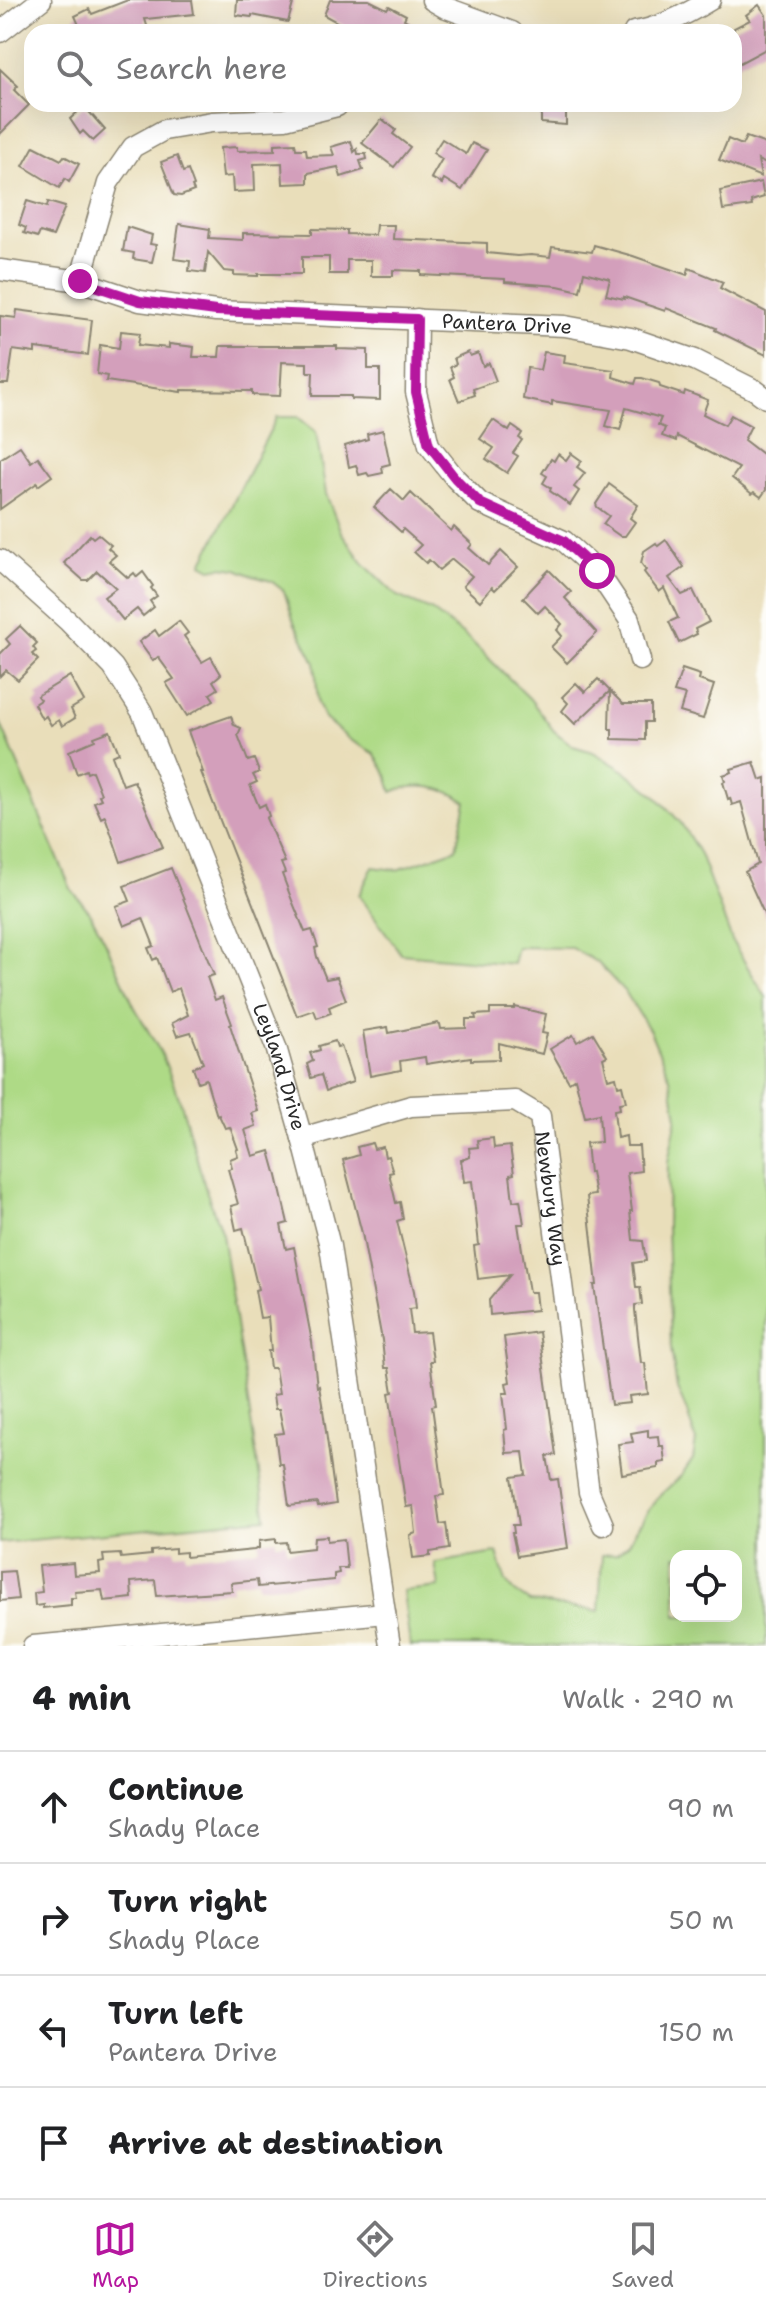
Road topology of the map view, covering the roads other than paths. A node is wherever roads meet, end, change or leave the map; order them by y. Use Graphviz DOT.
graph roads {
  1 [pos="41,0"];
  2 [pos="432,0"];
  3 [pos="710,0"];
  4 [pos="490,24"];
  5 [pos="663,24"];
  6 [pos="0,32"];
  7 [pos="313,112"];
  8 [pos="0,270"];
  9 [pos="80,281"];
  10 [pos="417,319"];
  11 [pos="766,398"];
  12 [pos="0,560"];
  13 [pos="640,660"];
  14 [pos="302,1138"];
  15 [pos="603,1525"];
  16 [pos="385,1613"];
  17 [pos="33,1646"];
  18 [pos="390,1646"];
  1 -- 6 [label="street"];
  2 -- 4 [label="street"];
  3 -- 5 [label="street"];
  7 -- 9 [label="street"];
  8 -- 9 [label="street, Pantera Drive"];
  9 -- 10 [label="street, Pantera Drive"];
  10 -- 11 [label="street, Pantera Drive"];
  10 -- 13 [label="street"];
  12 -- 14 [label="street, Leyland Drive"];
  14 -- 15 [label="street, Newbury Way"];
  14 -- 16 [label="street, Leyland Drive"];
  16 -- 17 [label="street"];
  16 -- 18 [label="street, Leyland Drive"];
}
